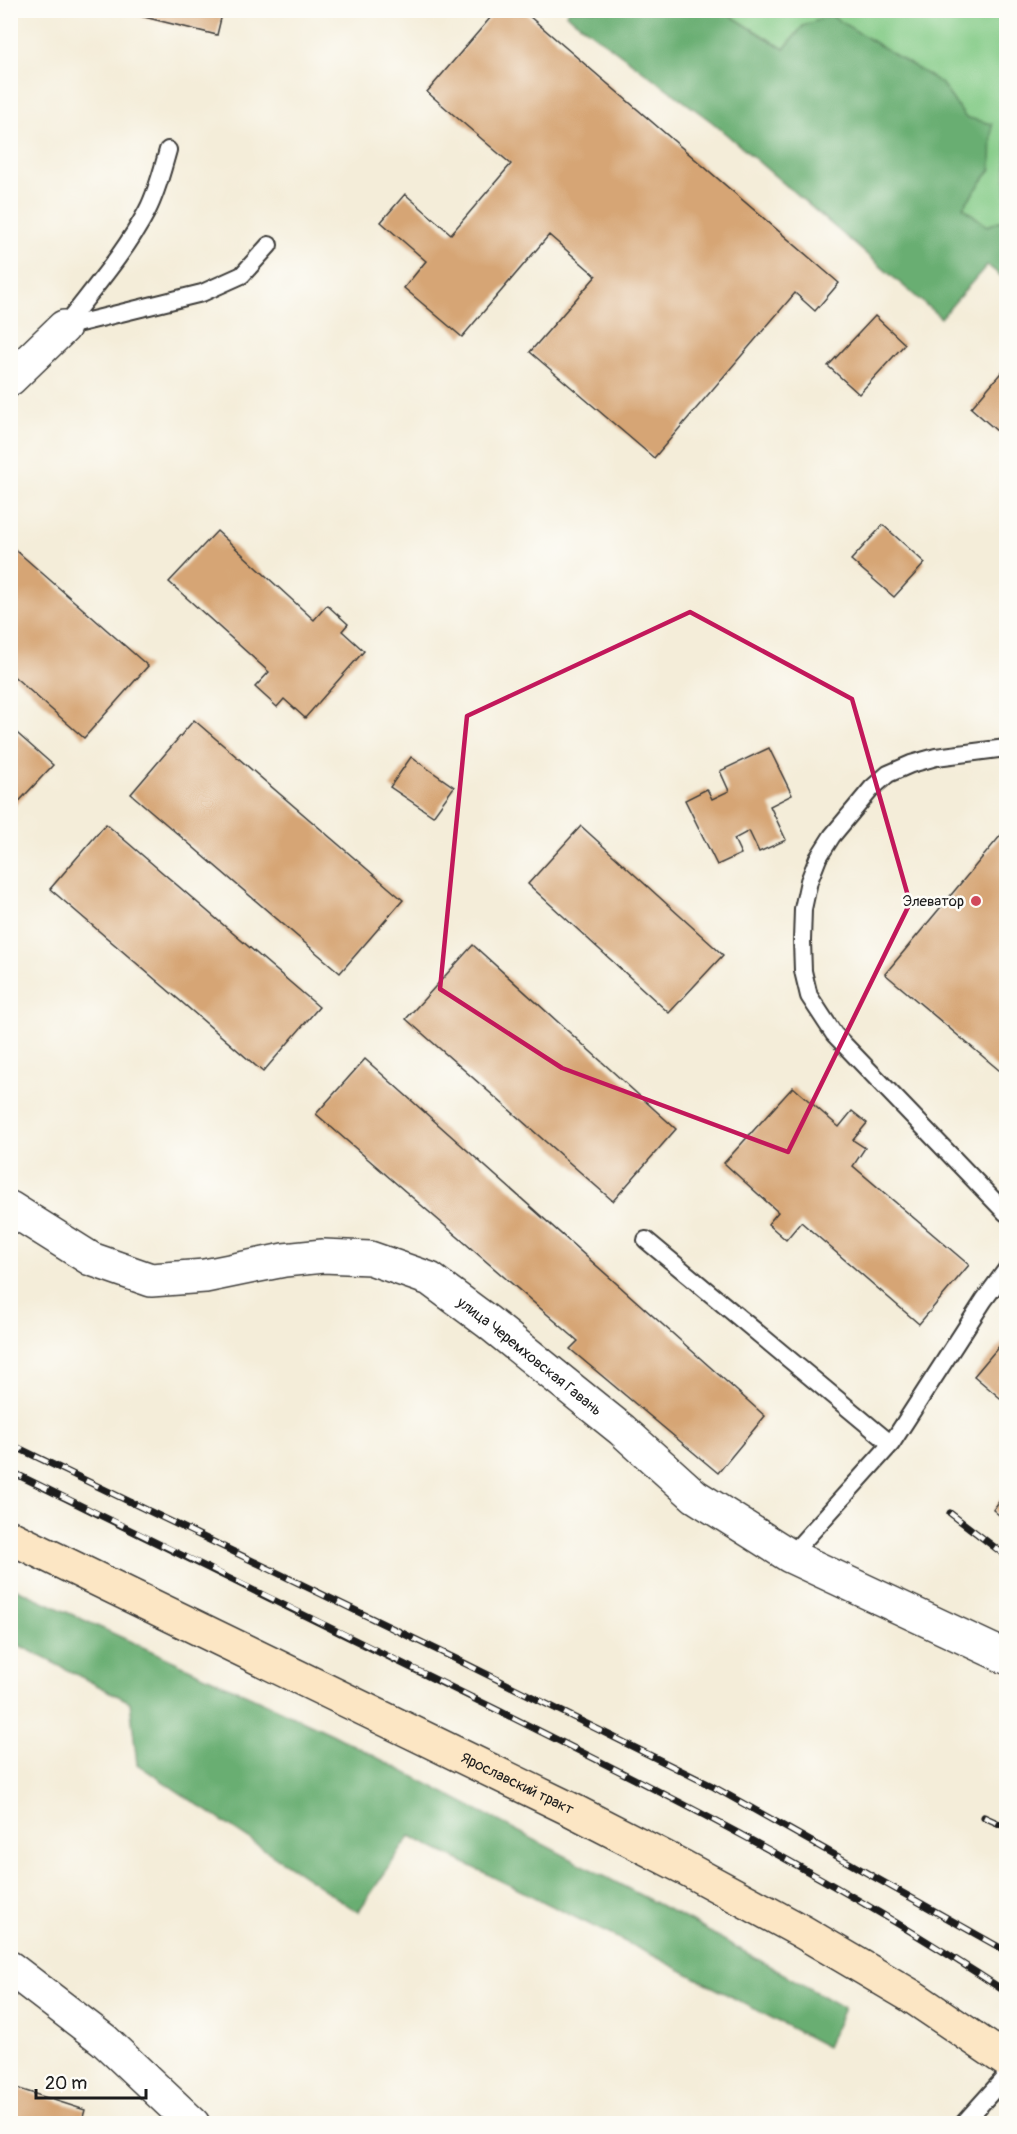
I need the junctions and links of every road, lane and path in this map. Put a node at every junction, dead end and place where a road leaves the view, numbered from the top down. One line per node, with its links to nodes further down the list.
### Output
1 (168, 150): 3 (lane)
2 (269, 245): 3 (lane)
3 (63, 327): 4 (street)
4 (10, 379)
5 (1006, 748): 7 (lane)
6 (10, 1208): 12 (street, улица Черемховская Гавань)
7 (1006, 1213)
8 (646, 1239): 10 (lane)
9 (1006, 1270): 10 (lane)
10 (891, 1444): 12 (lane)
11 (10, 1537): 15 (street, Ярославский тракт)
12 (790, 1556): 13 (street, улица Черемховская Гавань)
13 (1006, 1657)
14 (10, 1968): 17 (street)
15 (1006, 2060)
16 (1006, 2076): 18 (lane)
17 (193, 2124)
18 (963, 2124)

